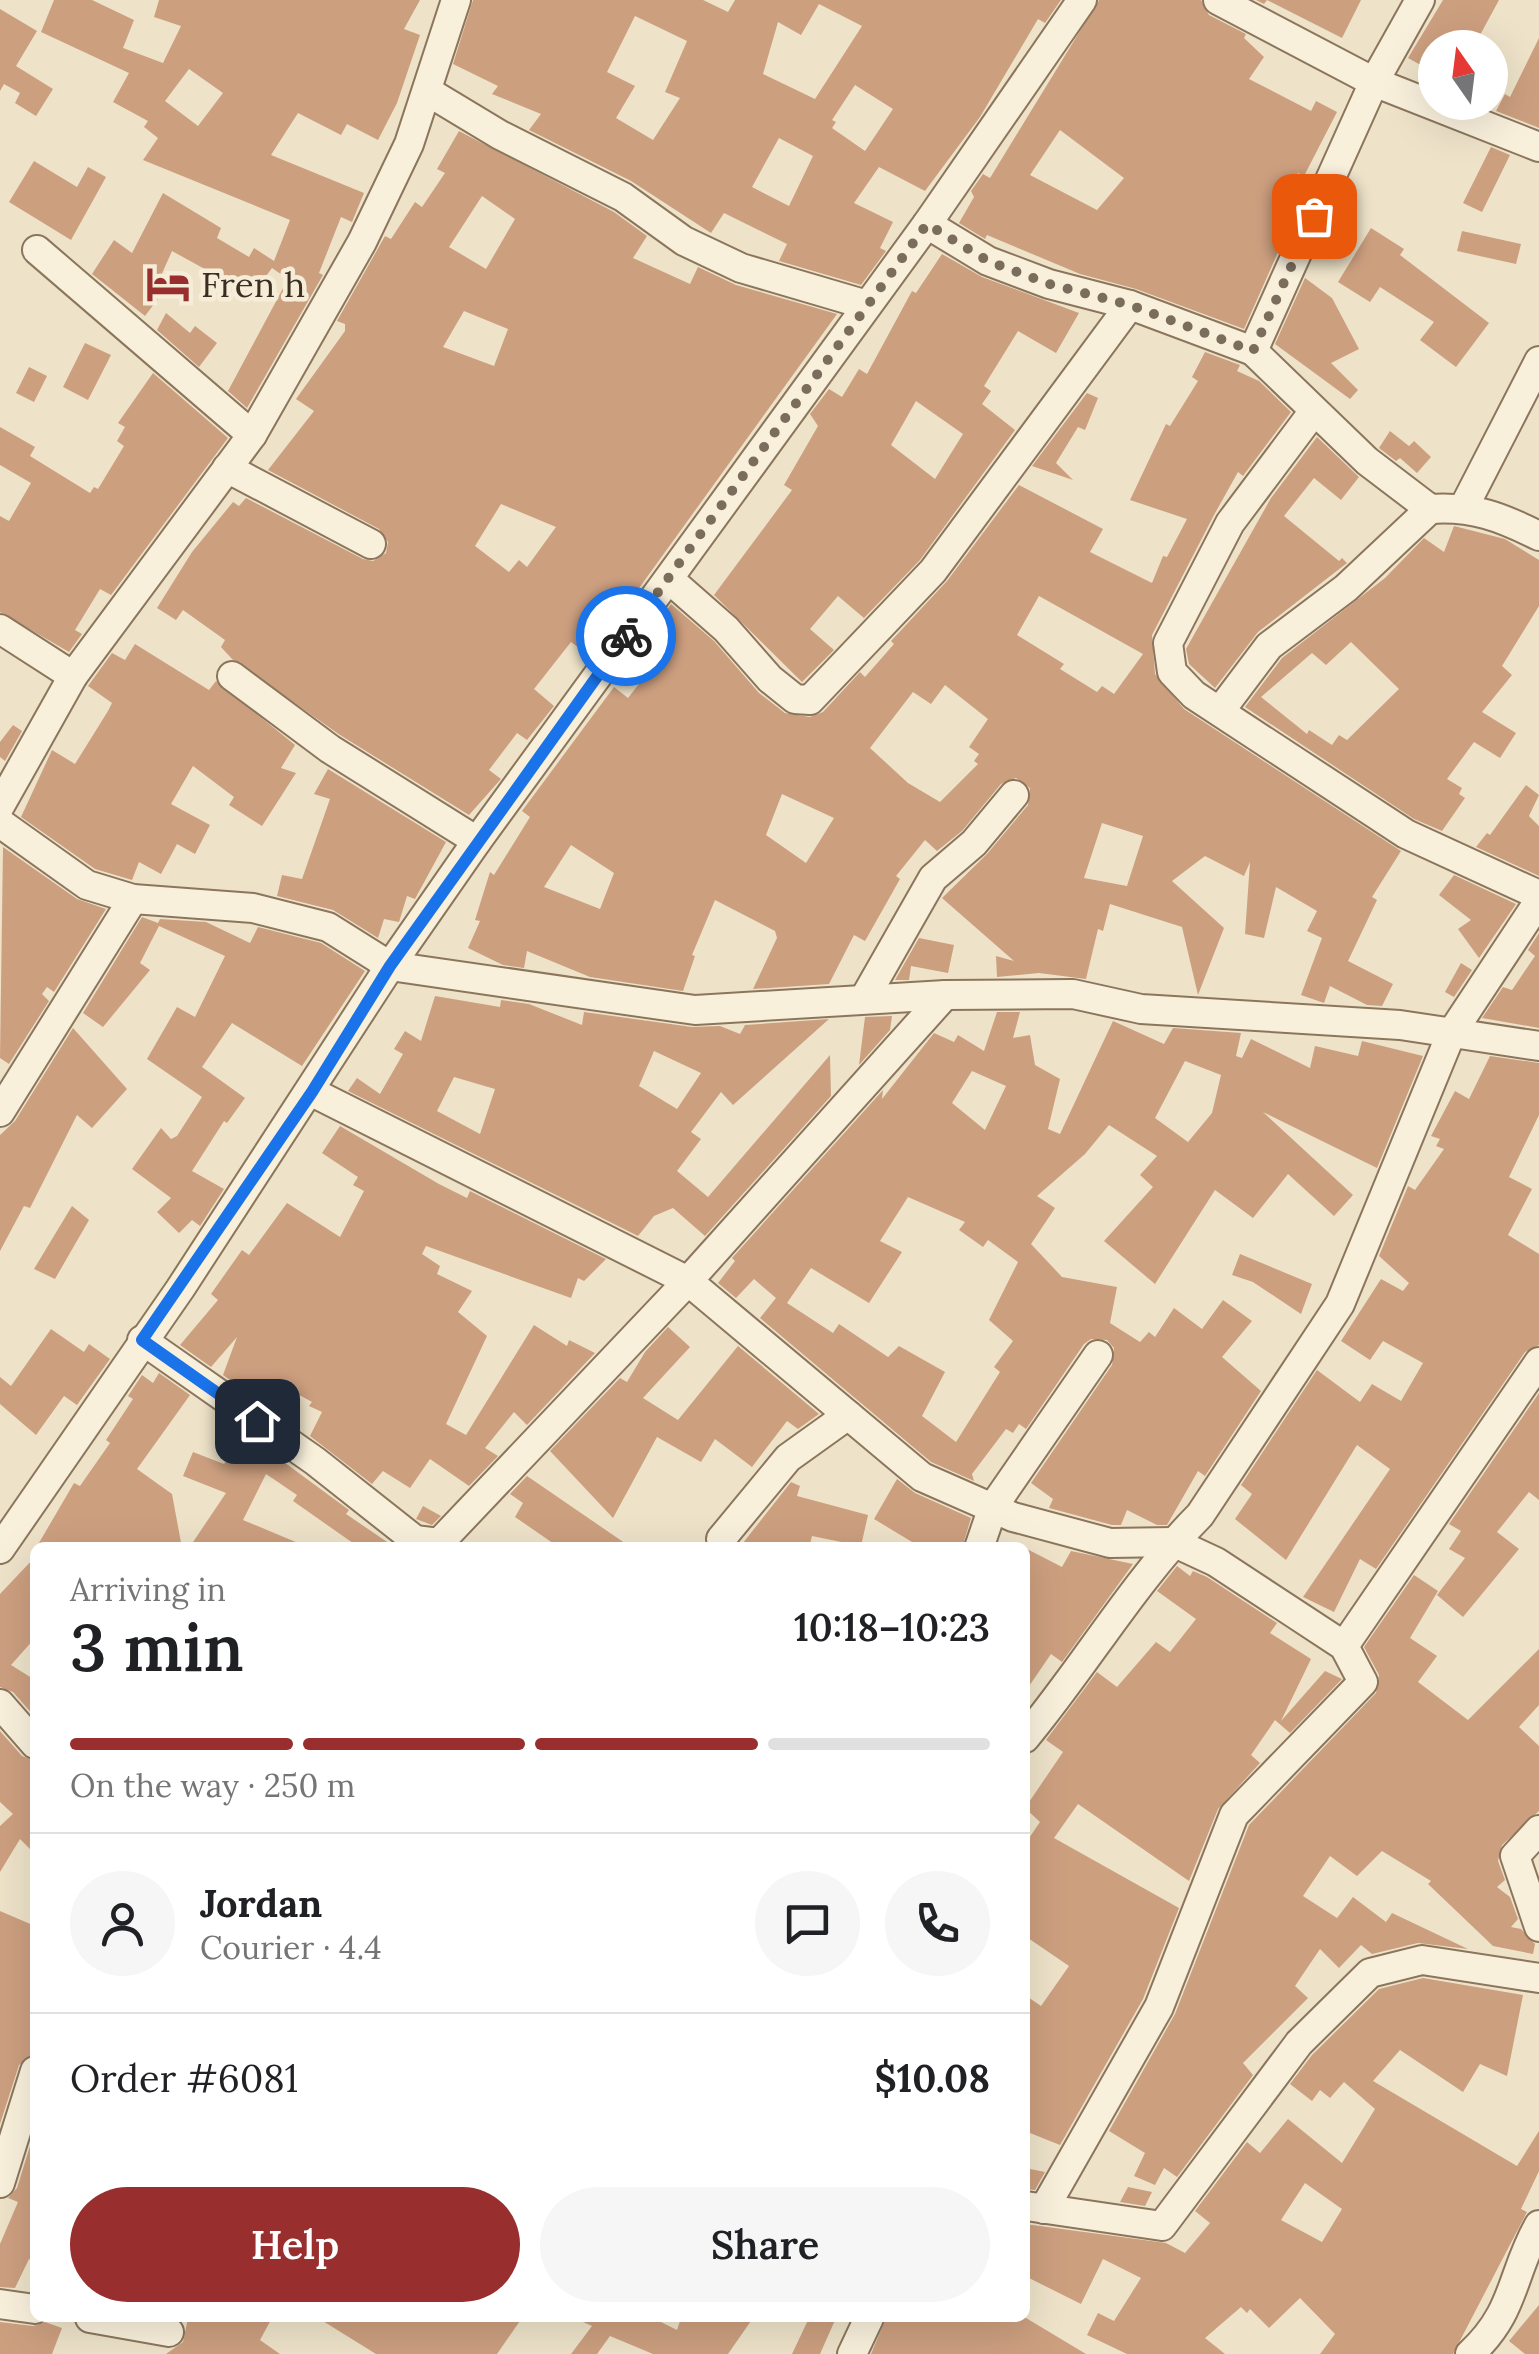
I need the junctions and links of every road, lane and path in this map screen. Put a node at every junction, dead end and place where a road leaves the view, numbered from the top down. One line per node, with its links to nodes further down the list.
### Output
1 (456, 0): 6 (street)
2 (1082, 0): 8 (street)
3 (1218, 0): 5 (street)
4 (1420, 0): 5 (street)
5 (1374, 82): 7 (street); 12 (street)
6 (427, 91): 10 (street); 15 (street)
7 (1539, 147)
8 (927, 224): 10 (street); 11 (street)
9 (37, 250): 15 (street)
10 (867, 304): 21 (street)
11 (1130, 305): 12 (street); 21 (street)
12 (1253, 351): 14 (street)
13 (1539, 361): 17 (street)
14 (1314, 411): 18 (street); 25 (street)
15 (252, 435): 16 (street)
16 (227, 468): 20 (street); 23 (street)
17 (1464, 507): 18 (street); 19 (street)
18 (1430, 509): 25 (street)
19 (1539, 536)
20 (371, 544)
21 (669, 579): 29 (street)
22 (0, 629): 23 (street)
23 (73, 676): 27 (street)
24 (232, 676): 29 (street)
25 (1220, 711): 30 (street)
26 (1014, 794): 34 (street)
27 (0, 806)
28 (0, 823): 31 (street)
29 (477, 841): 32 (street)
30 (1539, 898): 35 (street)
31 (133, 899): 32 (street); 38 (street)
32 (390, 966): 34 (street); 37 (street)
33 (946, 995): 34 (street); 35 (street); 39 (street)
34 (864, 999)
35 (1450, 1034): 36 (street); 49 (street)
36 (1539, 1046)
37 (312, 1092): 39 (street); 40 (street)
38 (0, 1112)
39 (688, 1281): 43 (street); 47 (street)
40 (142, 1340): 46 (street); 50 (street)
41 (1098, 1355): 44 (street)
42 (1539, 1362): 51 (street)
43 (848, 1415): 44 (street); 45 (street)
44 (993, 1506): 48 (street); 49 (street)
45 (721, 1539)
46 (431, 1542)
47 (440, 1542)
48 (981, 1542)
49 (1174, 1542): 51 (street); 53 (street)
50 (0, 1549)
51 (1344, 1646): 61 (street)
52 (0, 1704): 54 (street)
53 (1030, 1732)
54 (30, 1738)
55 (1539, 1830): 56 (street)
56 (1539, 1927)
57 (1539, 1936): 58 (street)
58 (1538, 1978): 61 (street)
59 (30, 2087): 60 (street)
60 (0, 2182)
61 (1034, 2208)
62 (1539, 2226): 64 (street)
63 (0, 2304): 65 (street)
64 (1525, 2305): 70 (street)
65 (30, 2308)
66 (110, 2322): 68 (street)
67 (867, 2322): 69 (street)
68 (168, 2334)
69 (852, 2354)
70 (1470, 2354)

